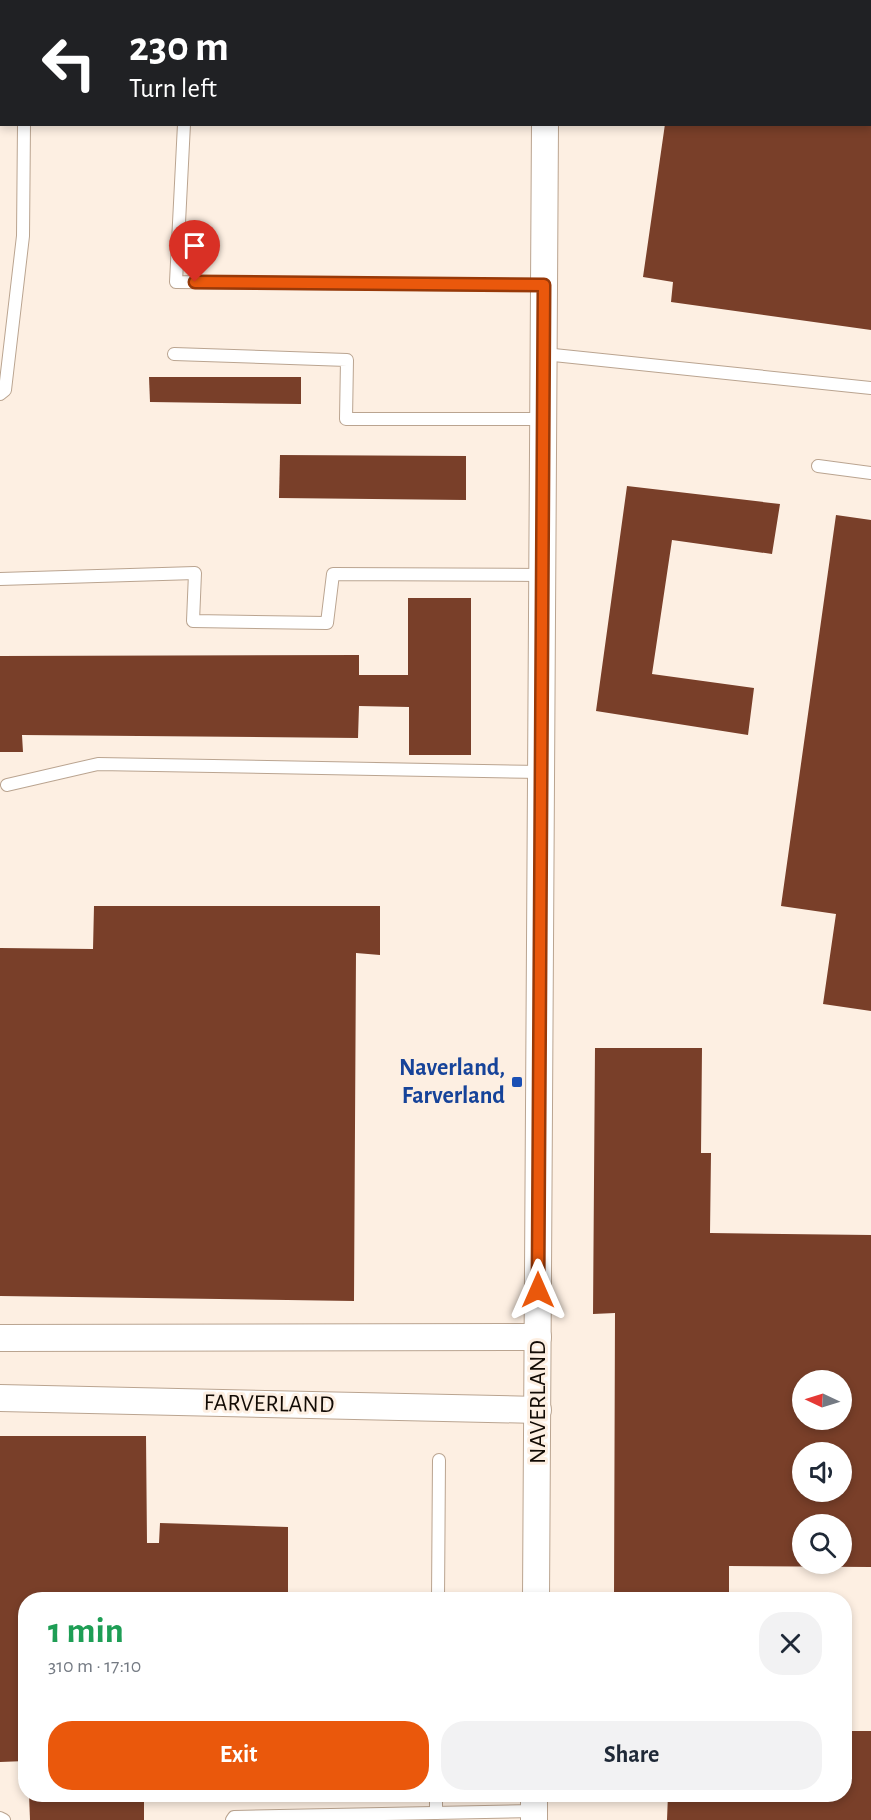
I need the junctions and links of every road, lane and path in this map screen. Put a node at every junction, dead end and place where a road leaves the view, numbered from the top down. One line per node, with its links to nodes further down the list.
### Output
1 (24, 126): 8 (lane)
2 (184, 126): 4 (lane)
3 (545, 126): 4 (street, NAVERLAND)
4 (544, 285): 6 (street, NAVERLAND)
5 (174, 354): 9 (lane)
6 (544, 354): 7 (lane); 9 (street, NAVERLAND)
7 (871, 388)
8 (0, 394)
9 (543, 419): 12 (street, NAVERLAND)
10 (818, 466): 11 (lane)
11 (871, 473)
12 (543, 575): 13 (lane); 14 (street, NAVERLAND)
13 (0, 579)
14 (541, 772): 15 (lane); 16 (street, NAVERLAND)
15 (7, 785)
16 (538, 1337): 17 (street); 19 (street, NAVERLAND)
17 (0, 1338)
18 (0, 1398): 19 (street, FARVERLAND)
19 (538, 1410): 22 (street, NAVERLAND)
20 (439, 1460): 21 (lane)
21 (438, 1592)
22 (536, 1592)
23 (436, 1802): 25 (lane)
24 (534, 1808): 25 (lane)
25 (436, 1813): 26 (lane)
26 (232, 1820)

